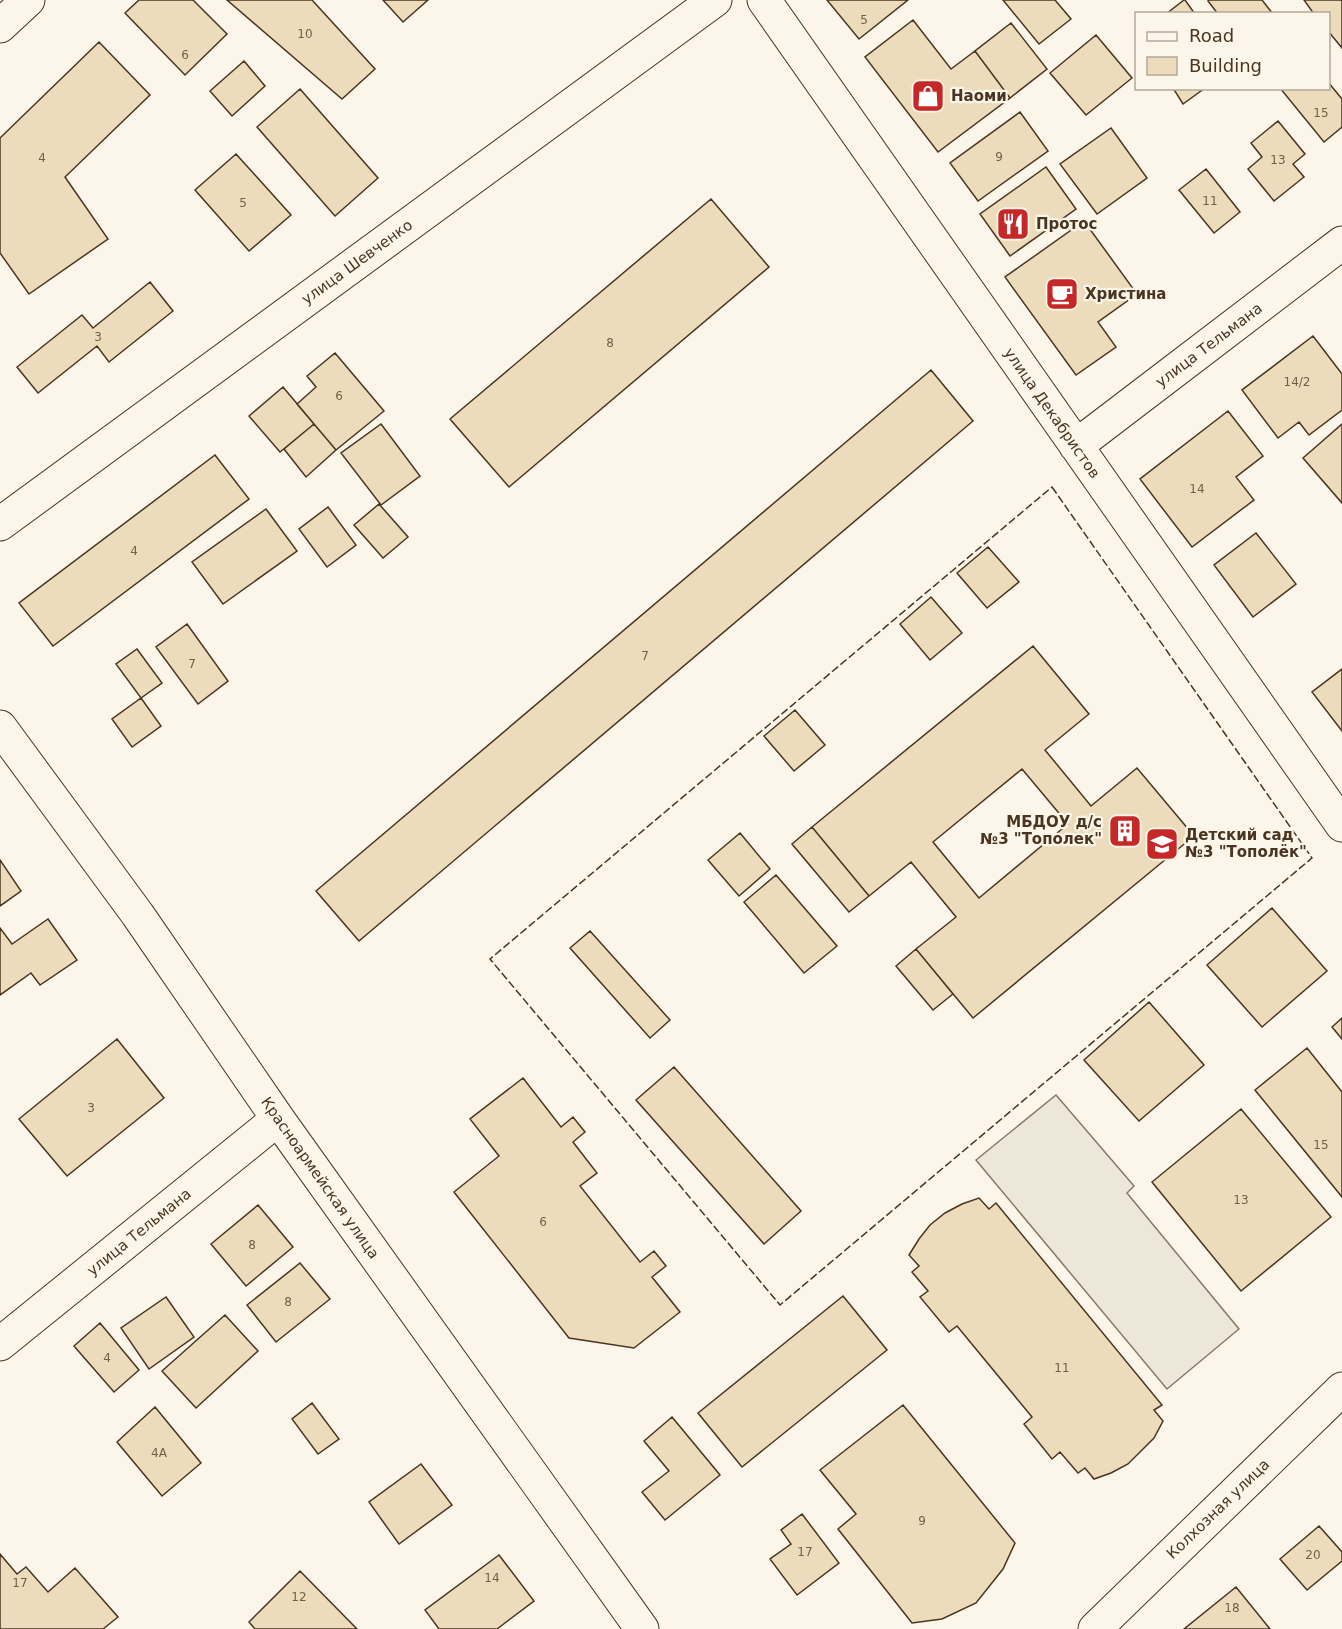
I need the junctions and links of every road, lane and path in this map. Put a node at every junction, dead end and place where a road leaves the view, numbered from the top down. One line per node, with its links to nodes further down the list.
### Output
1 (28, 0): 4 (street)
2 (715, 0): 7 (street, улица Шевченко)
3 (764, 0): 6 (street, улица Декабристов)
4 (0, 26)
5 (1342, 243): 6 (street, улица Тельмана)
6 (1076, 446): 9 (street, улица Декабристов)
7 (0, 524)
8 (0, 728): 10 (street, Красноармейская улица)
9 (1342, 825)
10 (278, 1119): 11 (street, улица Тельмана); 13 (street, Красноармейская улица)
11 (0, 1344)
12 (1342, 1389): 14 (street, Колхозная улица)
13 (642, 1629)
14 (1095, 1629)

